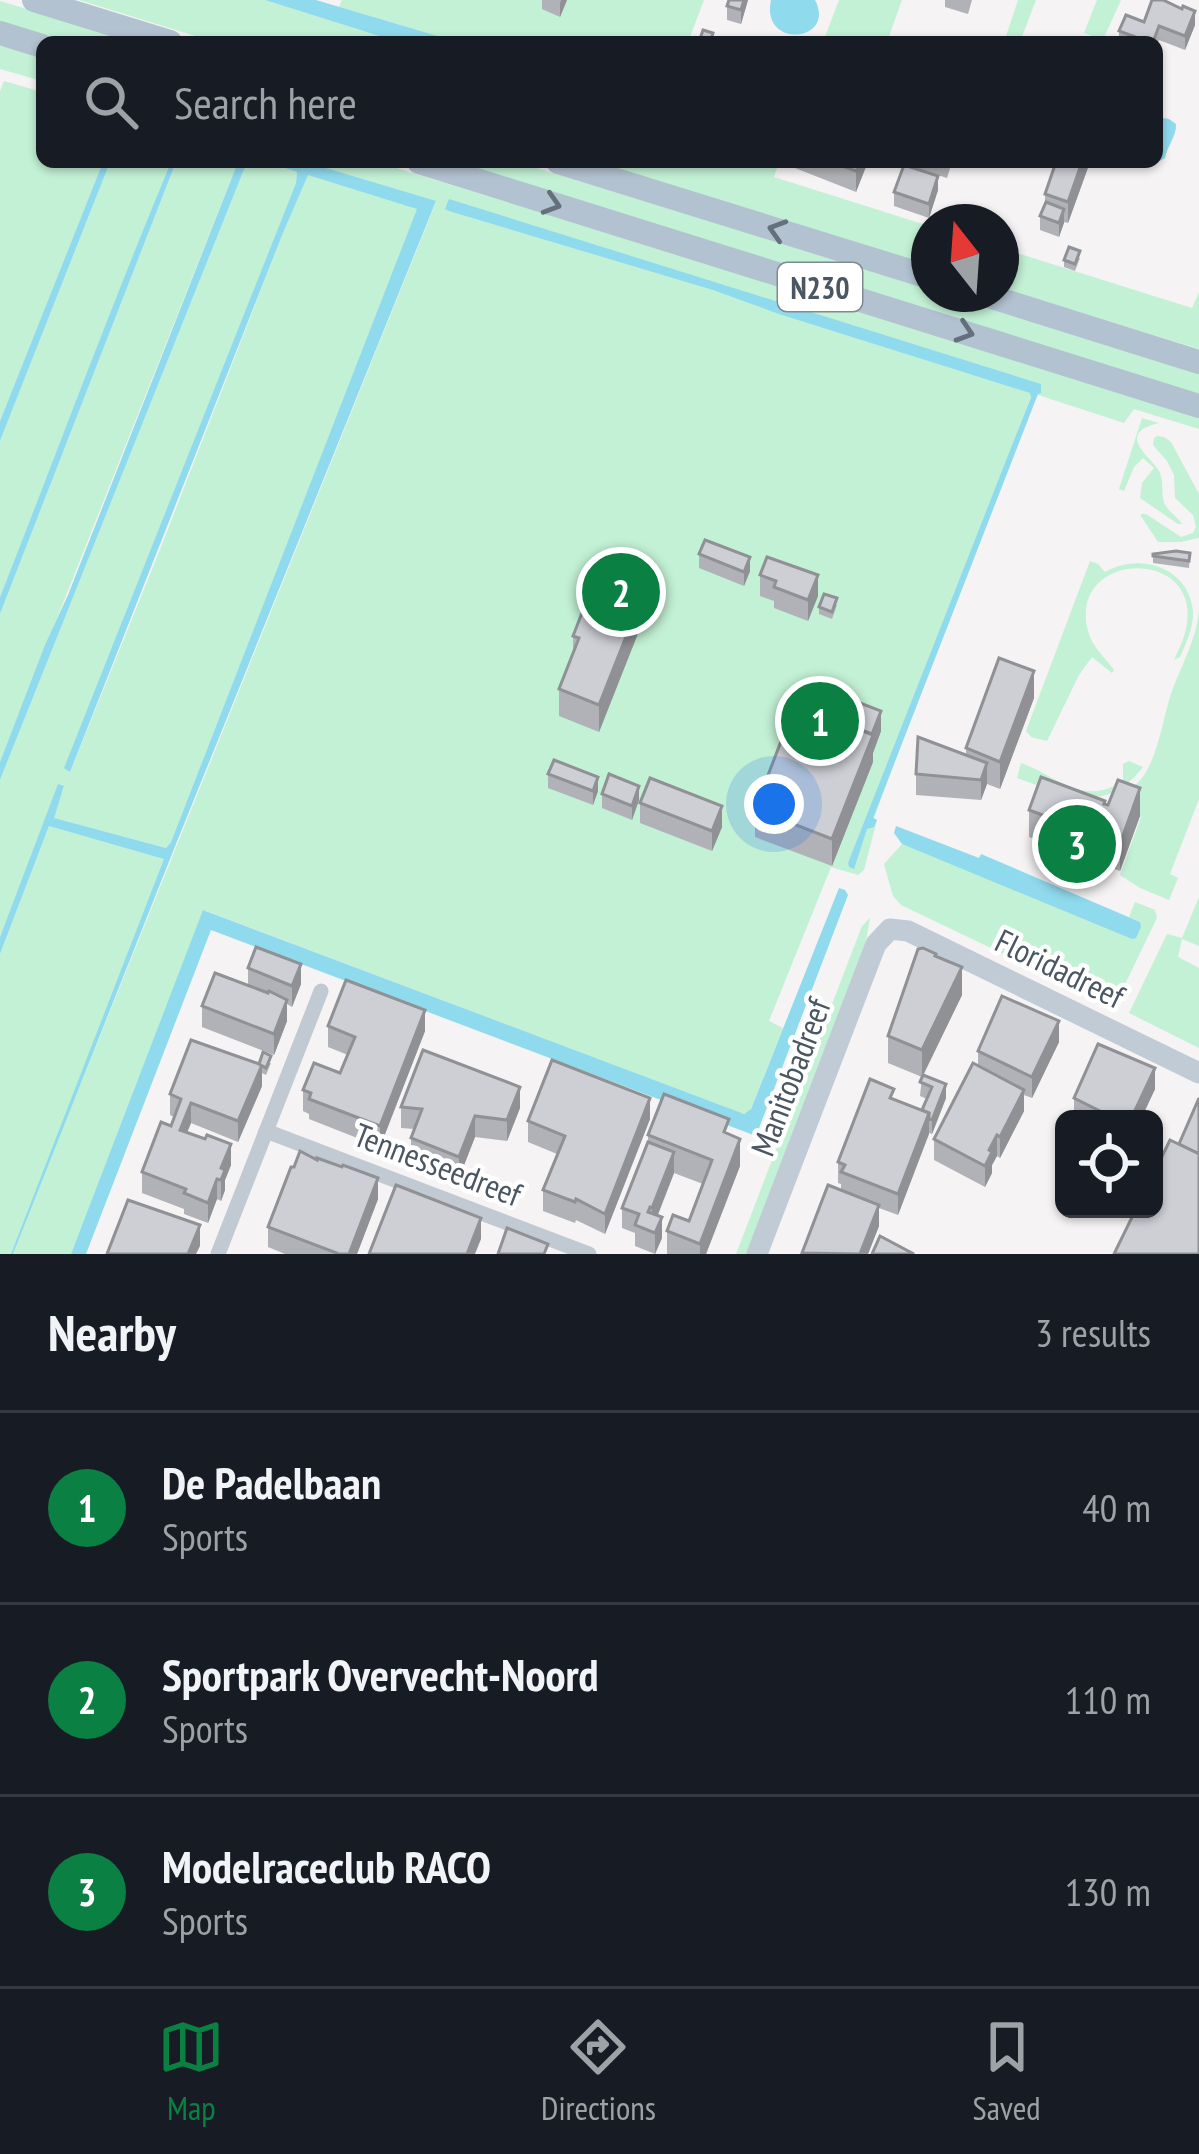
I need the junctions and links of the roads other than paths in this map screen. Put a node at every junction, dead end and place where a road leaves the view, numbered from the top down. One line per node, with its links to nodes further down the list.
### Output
1 (34, 0): 3 (main road)
2 (0, 33): 4 (main road)
3 (151, 36)
4 (36, 44)
5 (438, 168): 10 (main road, N230, one-way to 10)
6 (577, 168): 7 (main road, N230, one-way to 6)
7 (911, 272)
8 (1019, 306): 9 (main road)
9 (1199, 362)
10 (1199, 406)
11 (890, 929): 13 (street, Floridadreef); 17 (street, Manitobadreef)
12 (321, 992): 14 (street)
13 (1199, 1073)
14 (266, 1131): 15 (street); 16 (street, Tennesseedreef)
15 (218, 1254)
16 (589, 1254)
17 (757, 1254)

